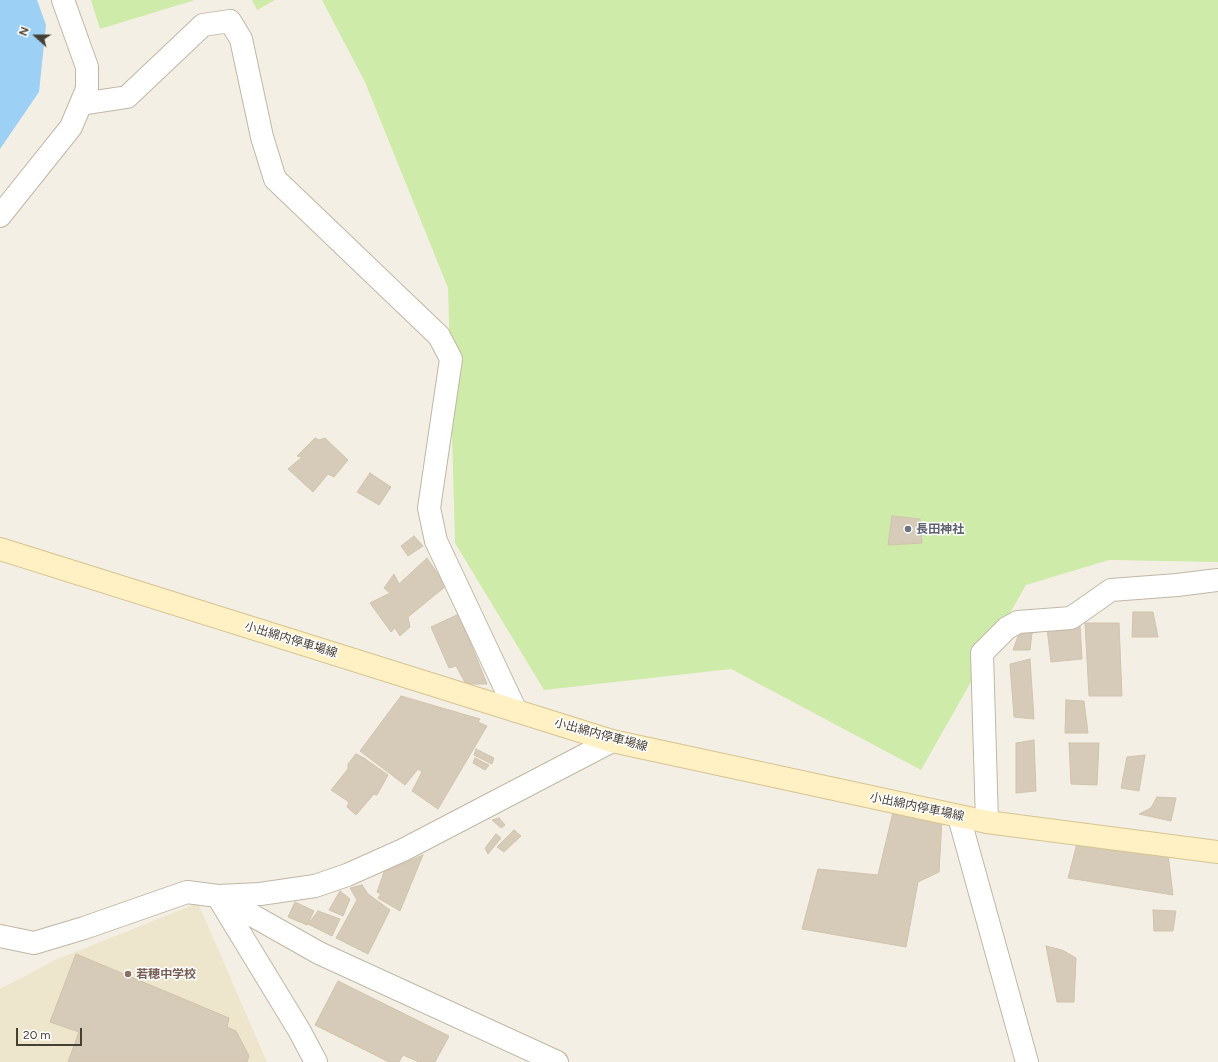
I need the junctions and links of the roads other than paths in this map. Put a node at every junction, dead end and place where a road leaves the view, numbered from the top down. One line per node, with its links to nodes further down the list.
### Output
1 (63, 0): 2 (street)
2 (81, 104): 3 (street); 6 (street)
3 (0, 216)
4 (0, 549): 6 (main road, 小出綿内停車場線)
5 (1218, 580): 9 (street)
6 (516, 711): 7 (main road, 小出綿内停車場線)
7 (612, 740): 8 (main road, 小出綿内停車場線); 11 (street)
8 (959, 817): 9 (main road, 小出綿内停車場線); 15 (street)
9 (987, 822): 10 (main road, 小出綿内停車場線)
10 (1218, 852)
11 (218, 896): 12 (street); 13 (street); 14 (street)
12 (0, 936)
13 (316, 1062)
14 (557, 1062)
15 (1027, 1062)

